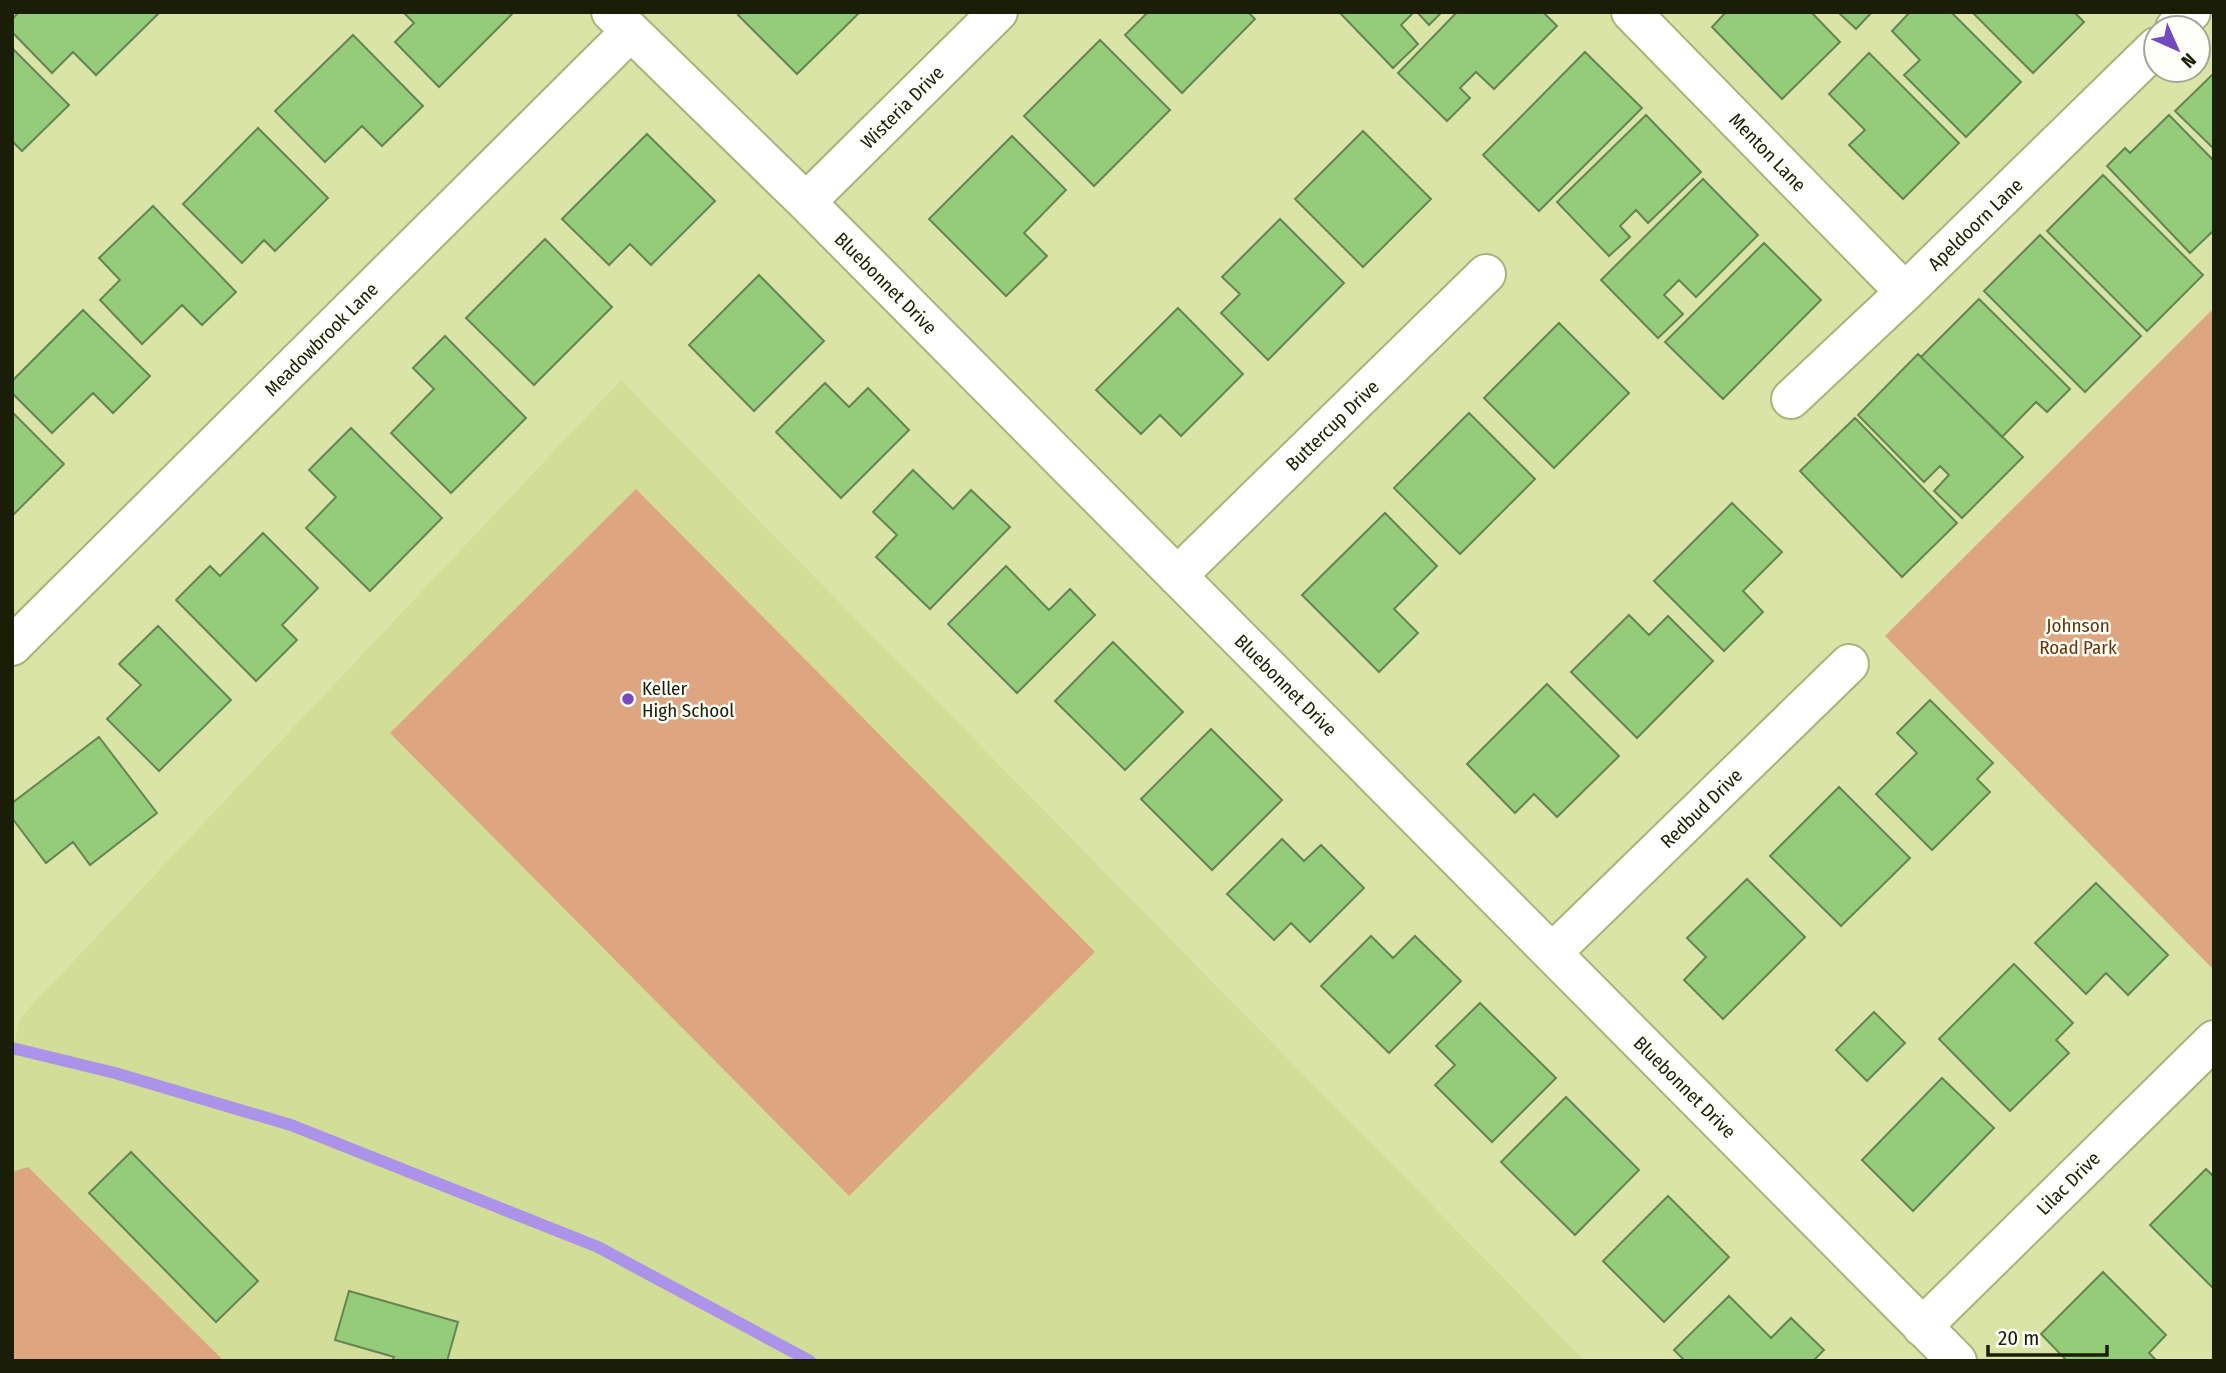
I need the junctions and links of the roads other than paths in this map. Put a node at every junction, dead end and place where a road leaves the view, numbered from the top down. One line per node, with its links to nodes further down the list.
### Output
1 (998, 12): 5 (street, Wisteria Drive)
2 (1631, 12): 7 (street, Menton Lane)
3 (621, 22): 5 (street, Bluebonnet Drive); 10 (street, Meadowbrook Lane)
4 (2142, 61): 7 (street, Apeldoorn Lane)
5 (806, 202): 9 (street, Bluebonnet Drive)
6 (1486, 274): 9 (street, Buttercup Drive)
7 (1905, 292): 8 (street, Apeldoorn Lane)
8 (1791, 399)
9 (1177, 576): 12 (street, Bluebonnet Drive)
10 (12, 646)
11 (1849, 664): 12 (street, Redbud Drive)
12 (1552, 953): 14 (street, Bluebonnet Drive)
13 (2214, 1040): 14 (street, Lilac Drive)
14 (1922, 1327): 15 (street, Bluebonnet Drive)
15 (1957, 1361)

